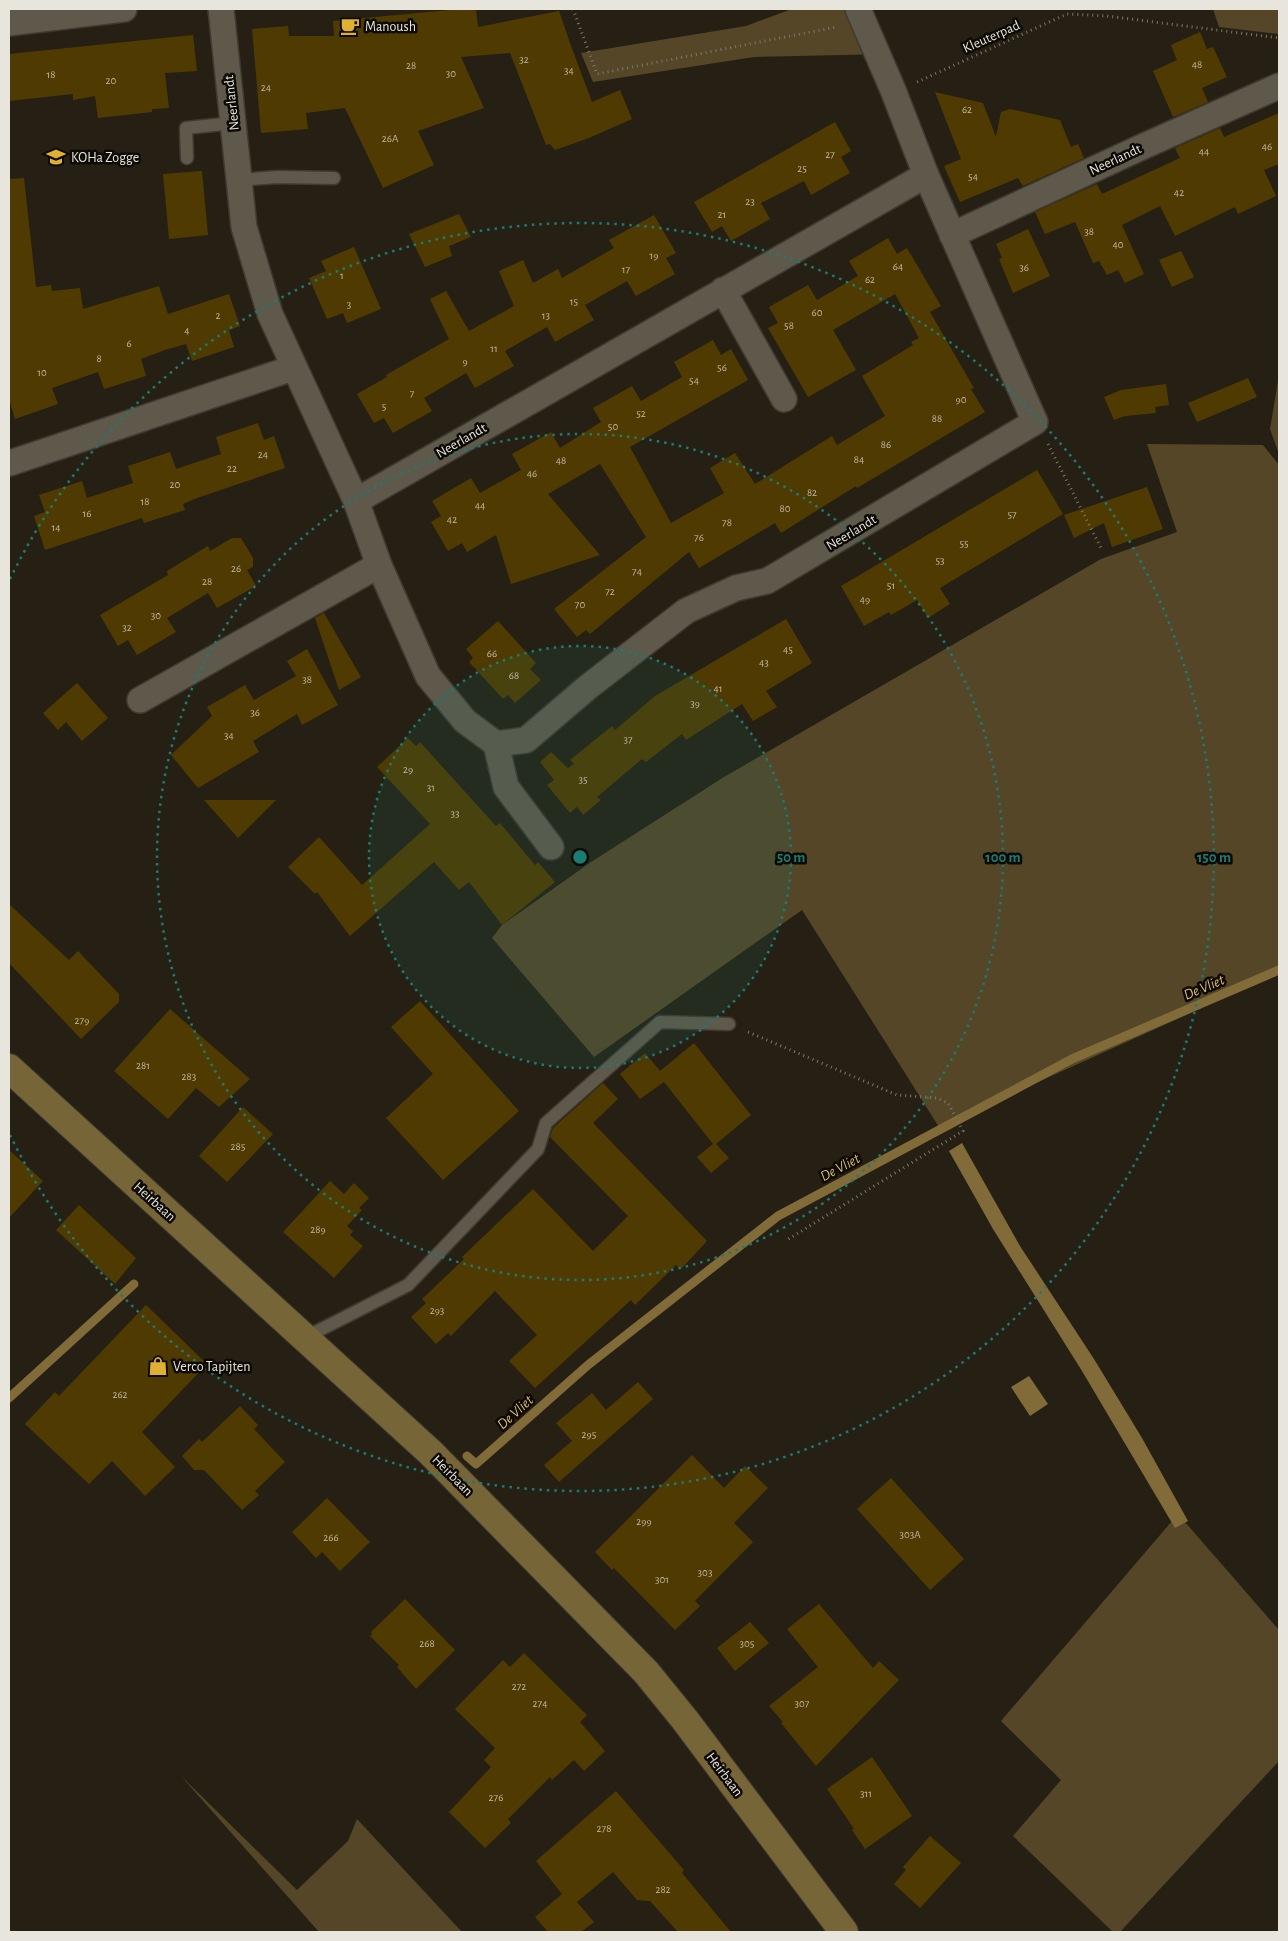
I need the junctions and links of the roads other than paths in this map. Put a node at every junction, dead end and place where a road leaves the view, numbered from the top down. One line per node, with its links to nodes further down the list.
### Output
1 (124, 9): 4 (street)
2 (221, 9): 6 (street, Neerlandt)
3 (861, 15): 8 (street)
4 (9, 23)
5 (1279, 86): 11 (street, Neerlandt)
6 (233, 123): 7 (lane); 10 (street, Neerlandt)
7 (187, 158)
8 (926, 174): 11 (street); 12 (street, Neerlandt)
9 (334, 178): 10 (lane)
10 (239, 180): 13 (street, Neerlandt)
11 (952, 235): 19 (street, Neerlandt)
12 (723, 290): 14 (street); 16 (street, Neerlandt)
13 (293, 368): 15 (street); 16 (street, Neerlandt)
14 (784, 399)
15 (10, 463)
16 (356, 501): 17 (street, Neerlandt)
17 (379, 565): 18 (street); 19 (street, Neerlandt)
18 (140, 700)
19 (496, 744): 20 (street)
20 (551, 847)
21 (728, 1024): 23 (lane)
22 (9, 1068): 23 (main road, Heirbaan)
23 (306, 1337): 24 (main road, Heirbaan)
24 (844, 1932)

